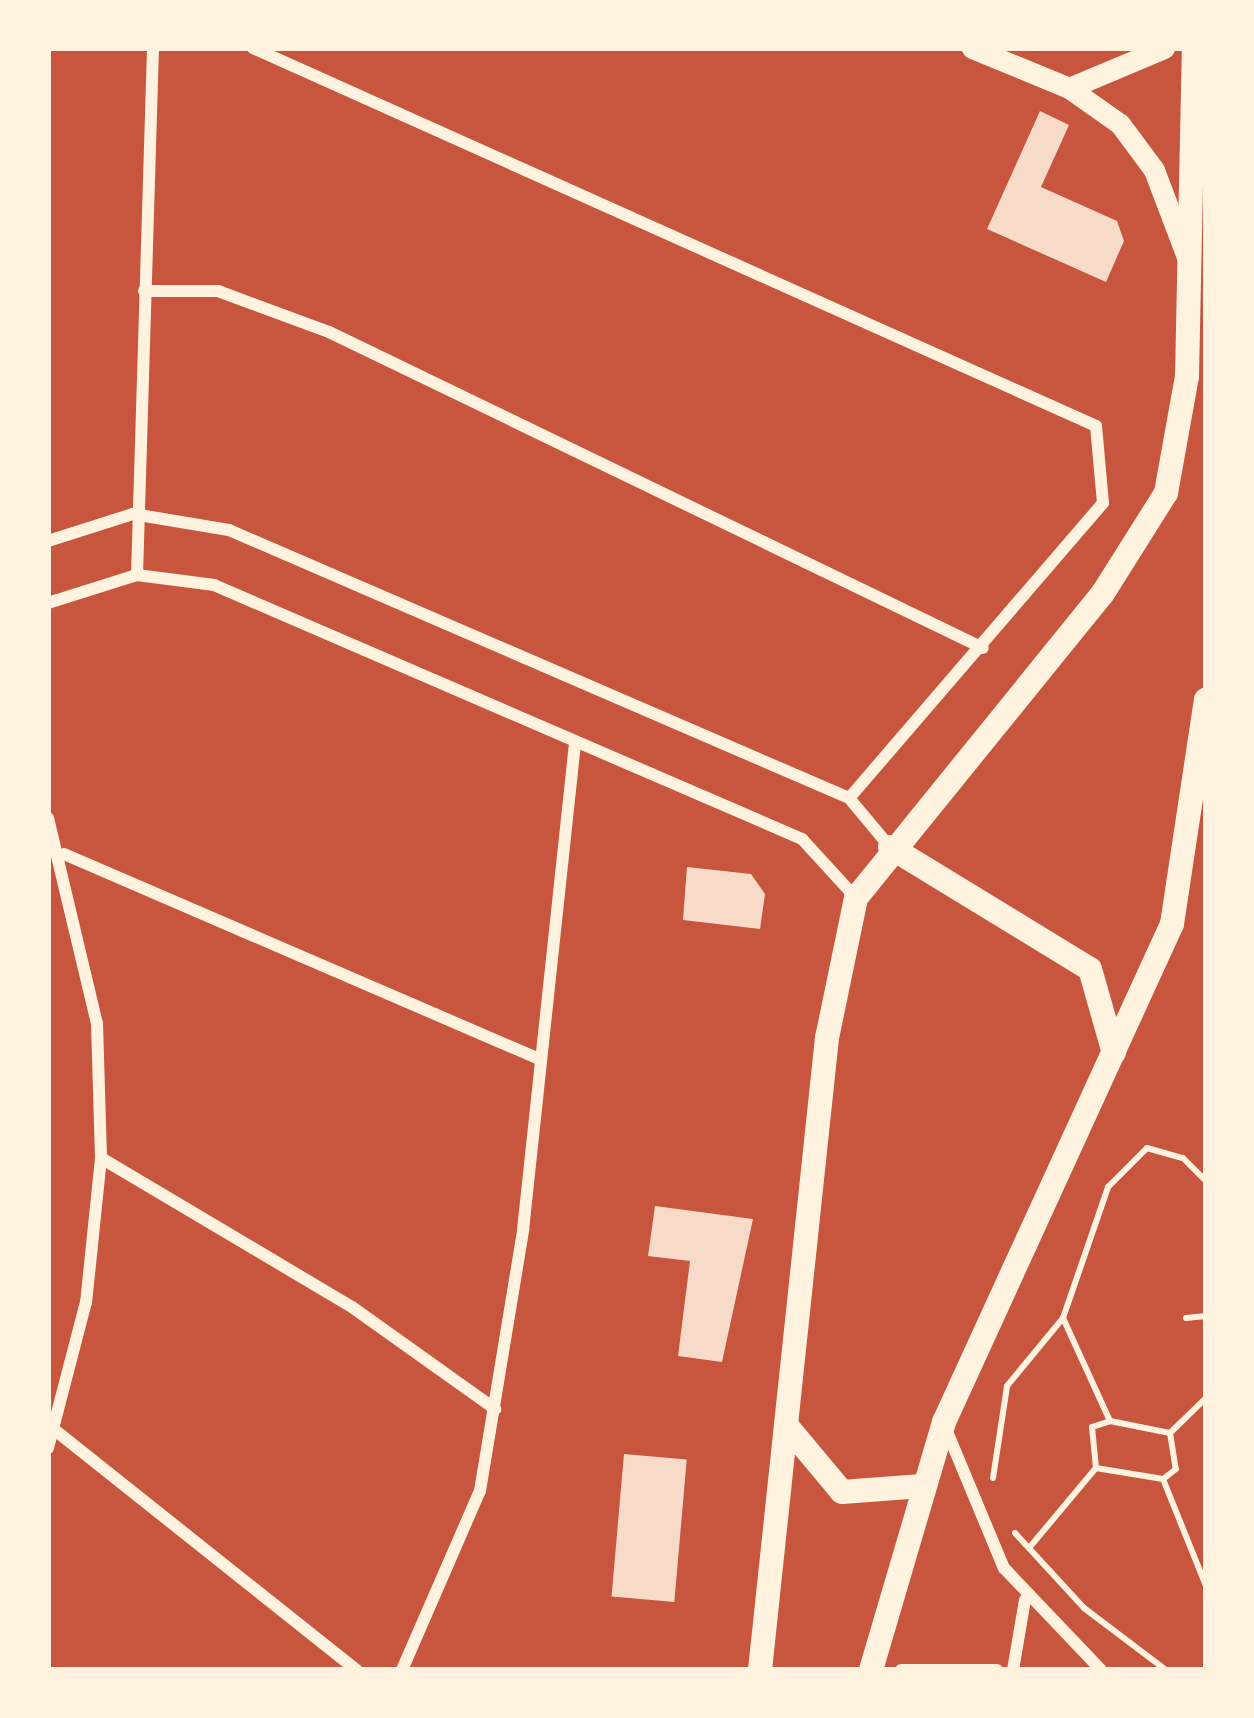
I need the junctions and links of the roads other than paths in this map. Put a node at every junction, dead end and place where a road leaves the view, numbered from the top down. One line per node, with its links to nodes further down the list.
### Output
1 (153, 48): 8 (street)
2 (253, 48): 13 (street)
3 (972, 48): 6 (street)
4 (1165, 48): 6 (street)
5 (1194, 48): 7 (main road)
6 (1069, 88): 7 (street)
7 (1188, 260): 18 (main road)
8 (144, 291): 9 (street); 13 (street)
9 (133, 514): 10 (street); 11 (street); 16 (street)
10 (48, 541)
11 (137, 575): 12 (street); 15 (street)
12 (48, 603)
13 (983, 648): 16 (street)
14 (1206, 700): 21 (main road)
15 (575, 747): 20 (street); 22 (street)
16 (849, 798): 18 (street)
17 (48, 818): 19 (street)
18 (890, 847): 20 (main road); 21 (main road)
19 (64, 854): 22 (street); 23 (street)
20 (856, 898): 26 (main road)
21 (1114, 1053): 25 (main road)
22 (539, 1059): 24 (street)
23 (101, 1158): 24 (street); 27 (street)
24 (495, 1408): 32 (street)
25 (944, 1422): 29 (main road); 30 (street)
26 (786, 1425): 29 (main road); 33 (main road)
27 (56, 1431): 28 (street); 31 (street)
28 (48, 1448)
29 (922, 1486): 34 (main road)
30 (1025, 1600): 37 (street); 38 (street)
31 (357, 1670)
32 (402, 1670)
33 (760, 1670)
34 (871, 1670)
35 (901, 1670): 36 (street)
36 (997, 1670)
37 (1013, 1670)
38 (1101, 1670)

